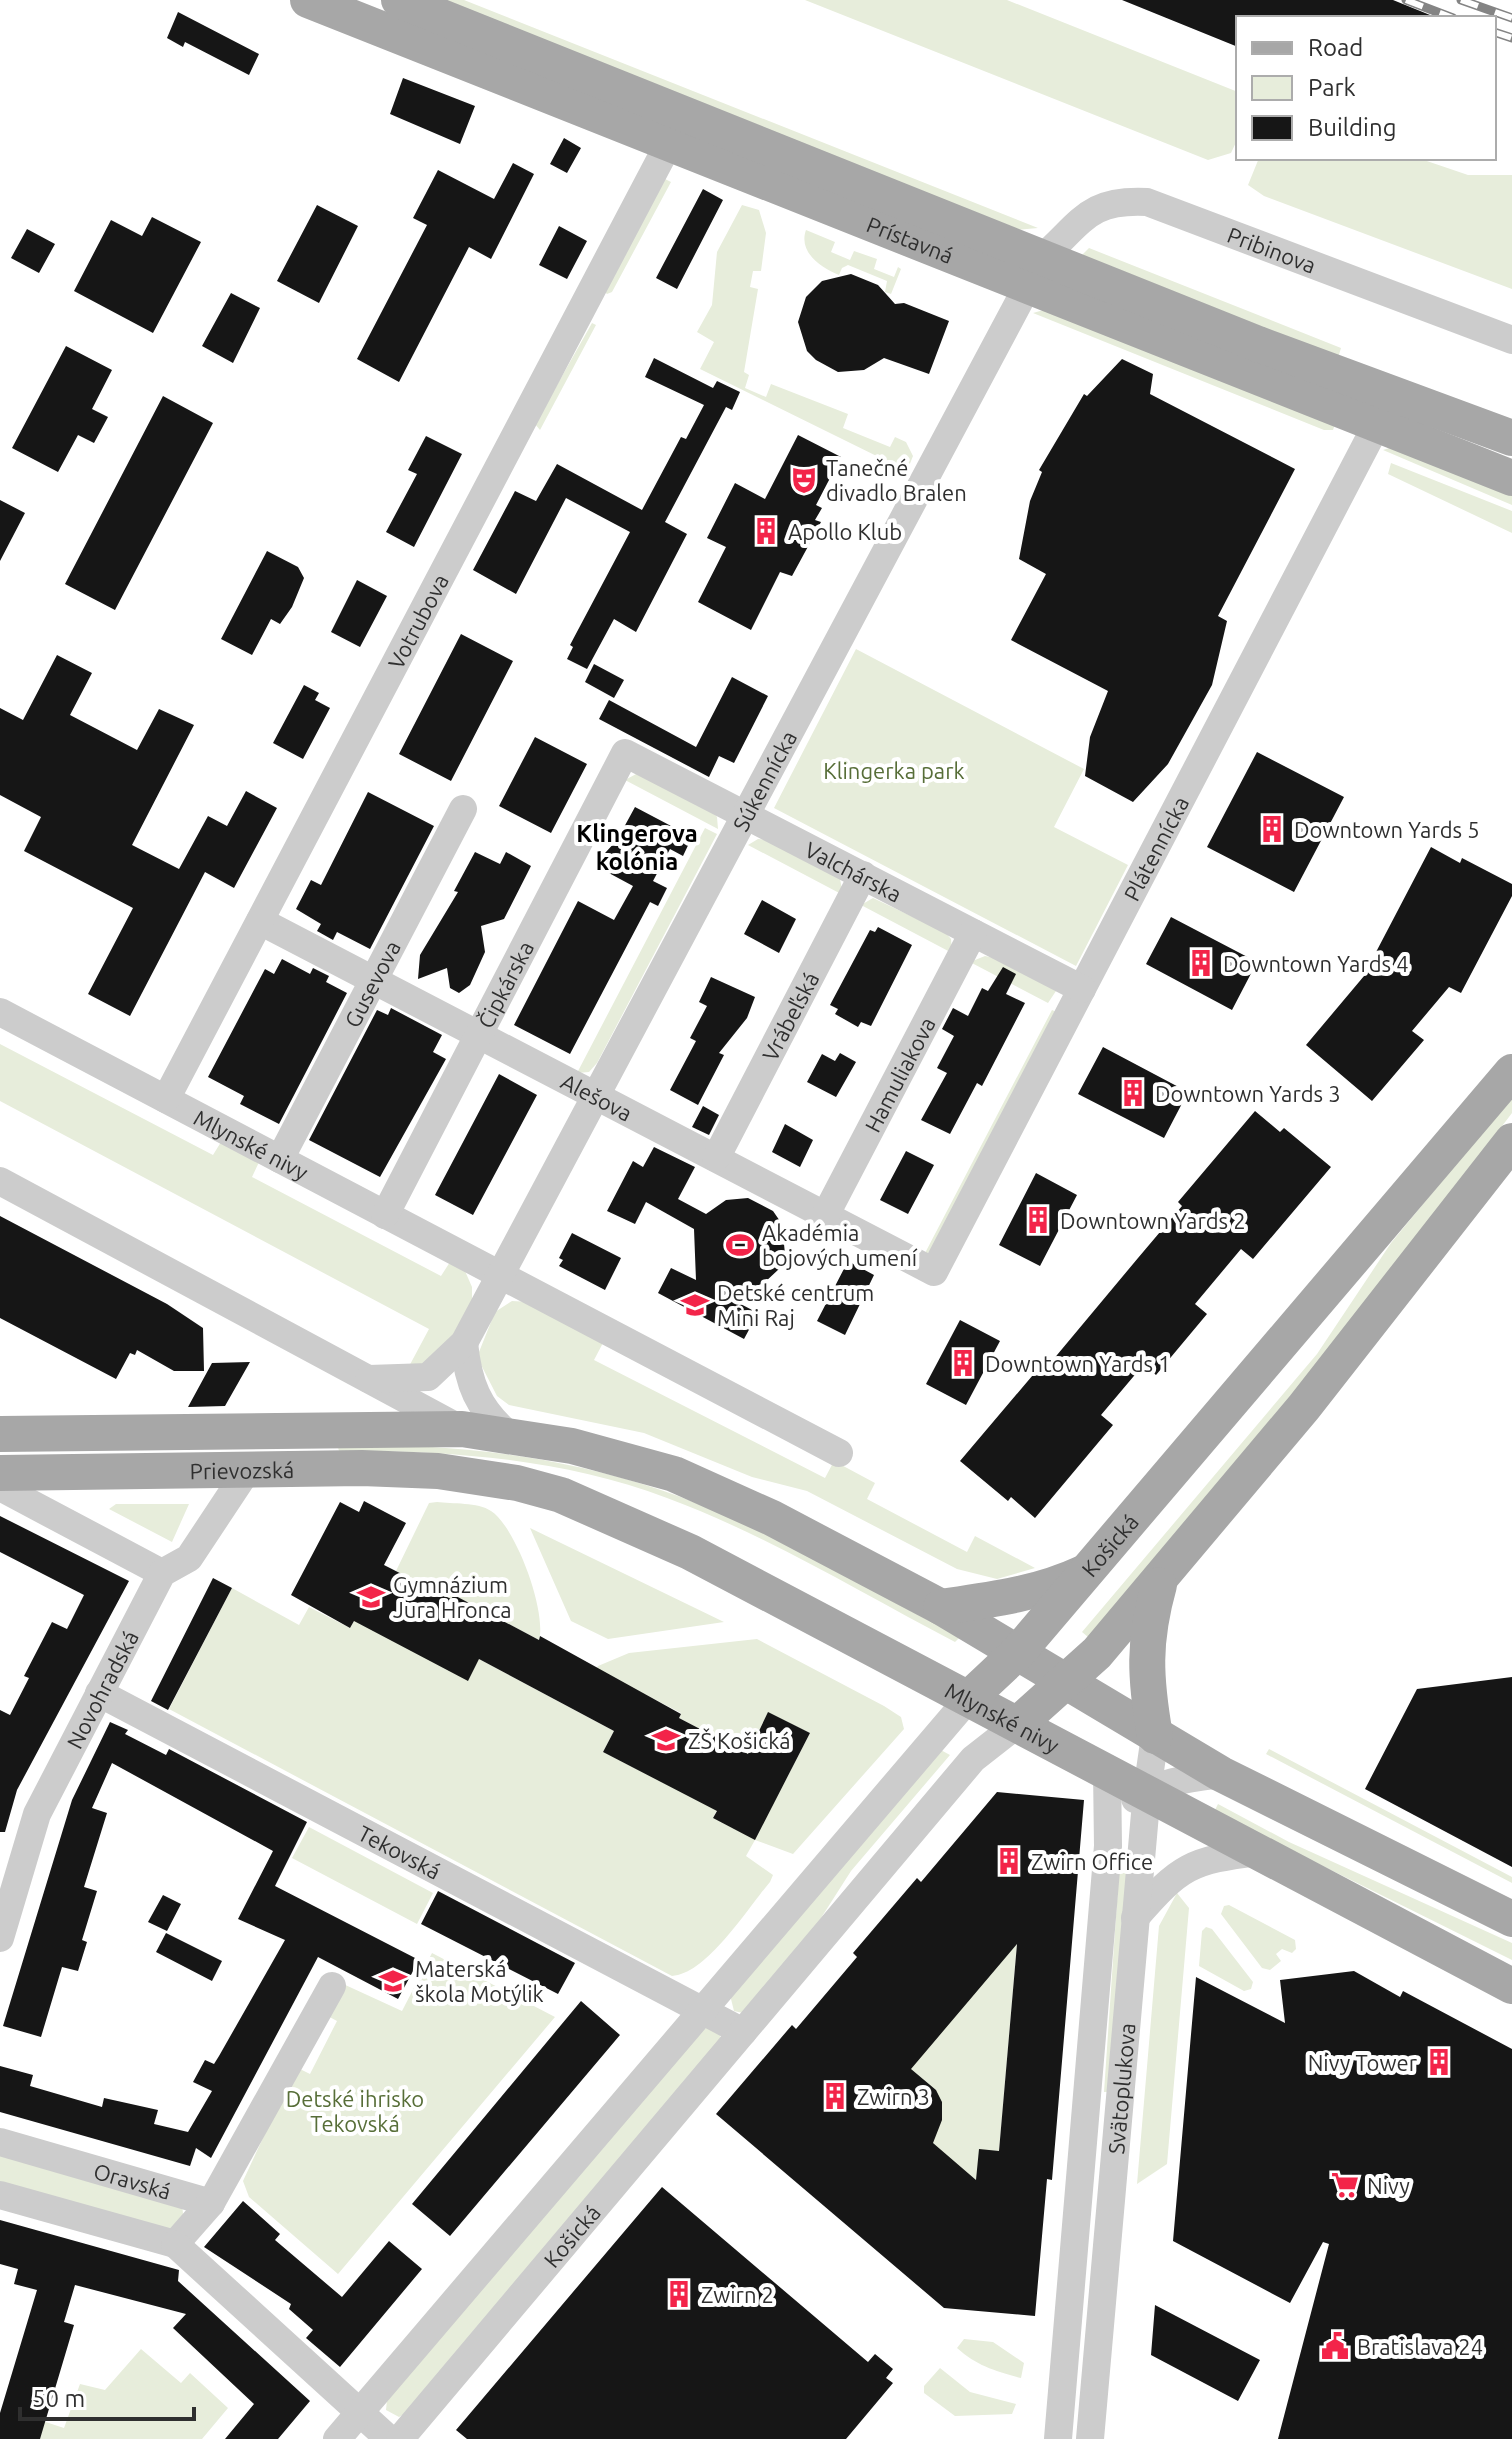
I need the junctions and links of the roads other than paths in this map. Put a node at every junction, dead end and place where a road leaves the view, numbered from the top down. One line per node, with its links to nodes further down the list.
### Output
1 (308, 0): 3 (main road, Prístavná)
2 (399, 0): 4 (main road, Prístavná)
3 (669, 143): 4 (main road, Prístavná); 13 (street, Votrubova)
4 (1035, 271): 5 (street, Pribinova); 6 (main road, Prístavná); 7 (main road, Prístavná); 11 (street, Súkennícka)
5 (1512, 340)
6 (1377, 424): 8 (main road, Prístavná); 16 (street, Plátennícka)
7 (1512, 438)
8 (1512, 478)
9 (625, 753): 11 (street, Valchárska); 18 (street, Čipkárska)
10 (463, 809): 15 (street, Gusevova)
11 (747, 816): 12 (street, Valchárska); 20 (street, Súkennícka)
12 (863, 875): 14 (street, Valchárska); 23 (street, Vrábeľská)
13 (260, 921): 15 (street, Alešova); 21 (street, Votrubova)
14 (973, 933): 16 (street, Valchárska); 27 (street, Hamuliakova)
15 (374, 979): 18 (street, Alešova); 24 (street, Gusevova)
16 (1082, 989): 28 (street, Plátennícka)
17 (0, 1012): 21 (street, Mlynské nivy)
18 (479, 1034): 20 (street, Alešova); 26 (street, Čipkárska)
19 (1512, 1072): 40 (main road, Košická)
20 (598, 1097): 23 (street, Alešova); 29 (street, Súkennícka)
21 (166, 1099): 24 (street, Mlynské nivy)
22 (1512, 1141): 42 (main road, Košická)
23 (716, 1158): 27 (street, Alešova)
24 (280, 1159): 26 (street, Mlynské nivy)
25 (0, 1181): 31 (street)
26 (385, 1215): 29 (street, Mlynské nivy)
27 (825, 1216): 28 (street, Alešova)
28 (934, 1272)
29 (503, 1276): 30 (street); 35 (street, Mlynské nivy)
30 (464, 1343): 31 (street); 34 (street)
31 (369, 1379): 32 (street)
32 (462, 1429): 33 (main road, Prievozská); 34 (main road)
33 (0, 1434)
34 (509, 1435): 43 (main road)
35 (839, 1453)
36 (248, 1469): 37 (main road, Prievozská); 38 (main road, Prievozská); 41 (street, Novohradská)
37 (0, 1473)
38 (483, 1477): 47 (main road, Mlynské nivy)
39 (0, 1487): 41 (street)
40 (1088, 1571): 43 (main road); 44 (main road, Košická)
41 (162, 1573): 46 (street, Novohradská)
42 (1161, 1575): 45 (main road, Košická); 49 (main road)
43 (941, 1607): 44 (main road)
44 (1019, 1651): 45 (main road); 47 (main road, Košická)
45 (1067, 1682): 48 (main road, Košická); 49 (main road)
46 (99, 1693): 57 (street, Novohradská); 60 (street, Tekovská)
47 (969, 1698): 48 (main road, Mlynské nivy); 60 (street, Košická)
48 (1019, 1723): 50 (main road, Mlynské nivy); 61 (street, Košická)
49 (1155, 1736): 51 (main road); 52 (street, Svätoplukova)
50 (1107, 1770): 52 (main road, Mlynské nivy); 53 (street, Svätoplukova)
51 (1221, 1774): 52 (street); 56 (main road)
52 (1147, 1791): 53 (street); 54 (main road, Mlynské nivy); 55 (street, Svätoplukova)
53 (1108, 1846): 70 (street, Svätoplukova)
54 (1259, 1852): 55 (street); 59 (main road, Mlynské nivy)
55 (1135, 1918): 71 (street, Svätoplukova)
56 (1512, 1919)
57 (0, 1938)
58 (332, 1986): 64 (street)
59 (1512, 1986)
60 (701, 2010): 61 (street); 66 (street, Košická)
61 (743, 2032): 69 (street, Košická)
62 (0, 2142): 64 (street, Oravská)
63 (0, 2195): 65 (street)
64 (211, 2203): 65 (street)
65 (175, 2244): 66 (street)
66 (359, 2412): 67 (street, Košická); 68 (street)
67 (337, 2439)
68 (389, 2439)
69 (400, 2439)
70 (1058, 2439)
71 (1090, 2439)

